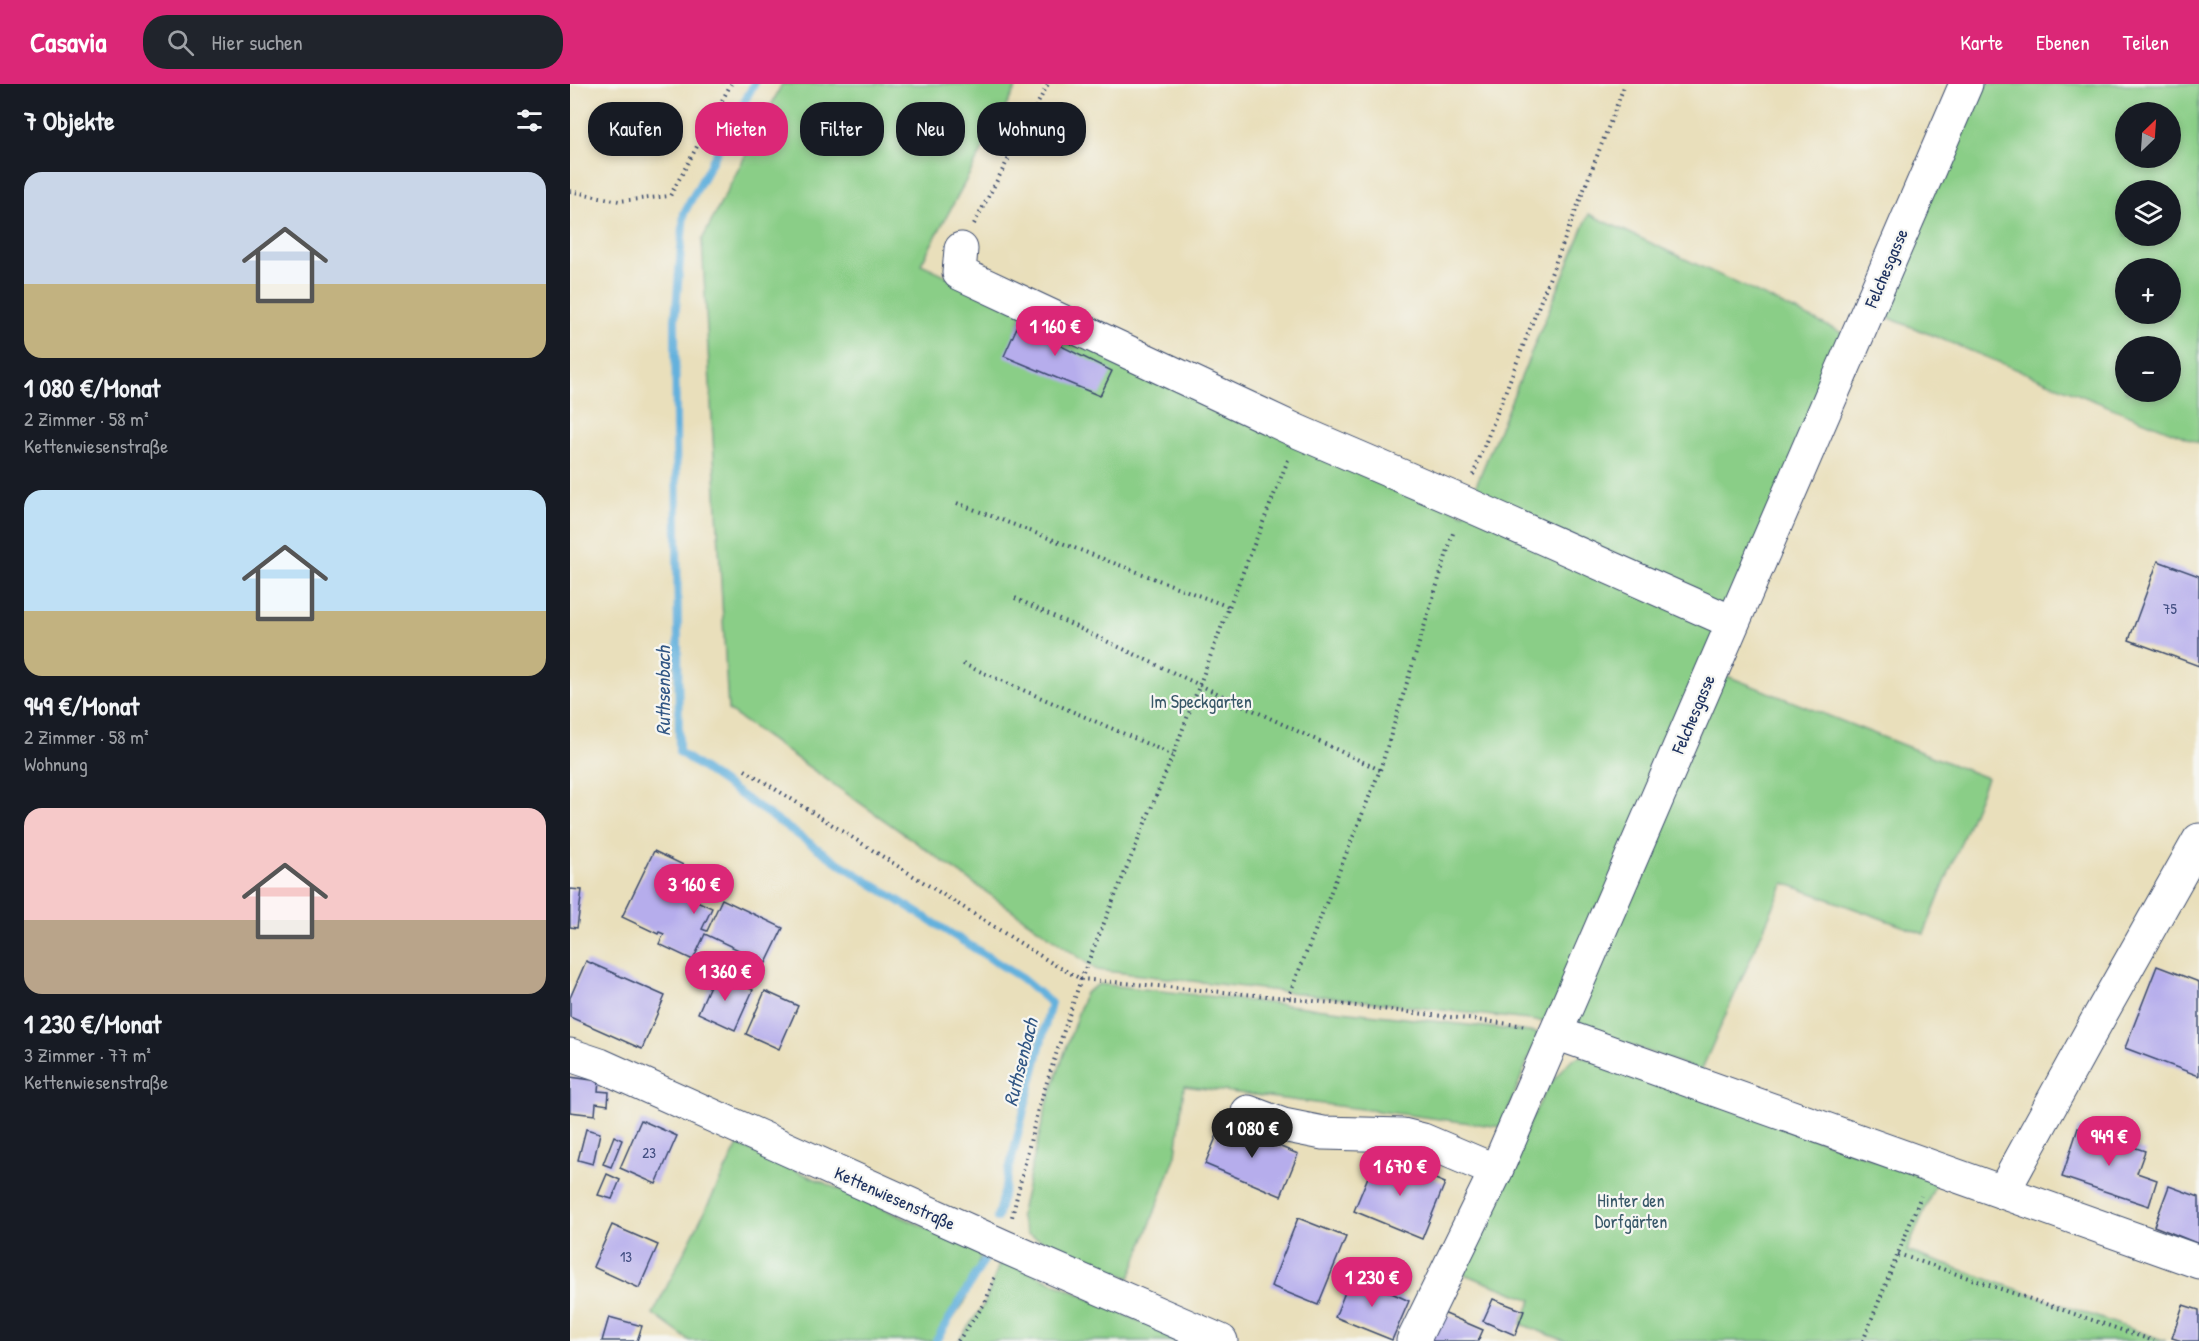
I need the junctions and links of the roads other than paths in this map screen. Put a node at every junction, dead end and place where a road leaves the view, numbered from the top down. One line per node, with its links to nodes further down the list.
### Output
1 (1966, 84): 3 (street, Felchesgasse)
2 (961, 249): 3 (street)
3 (1732, 622): 5 (street, Felchesgasse)
4 (2199, 840): 9 (street)
5 (1556, 1033): 8 (street, Felchesgasse); 9 (street)
6 (570, 1054): 11 (street, Kettenwiesenstraße)
7 (1248, 1112): 8 (street)
8 (1496, 1171): 12 (street, Felchesgasse)
9 (2003, 1192): 10 (street)
10 (2199, 1262)
11 (1221, 1341)
12 (1413, 1341)

